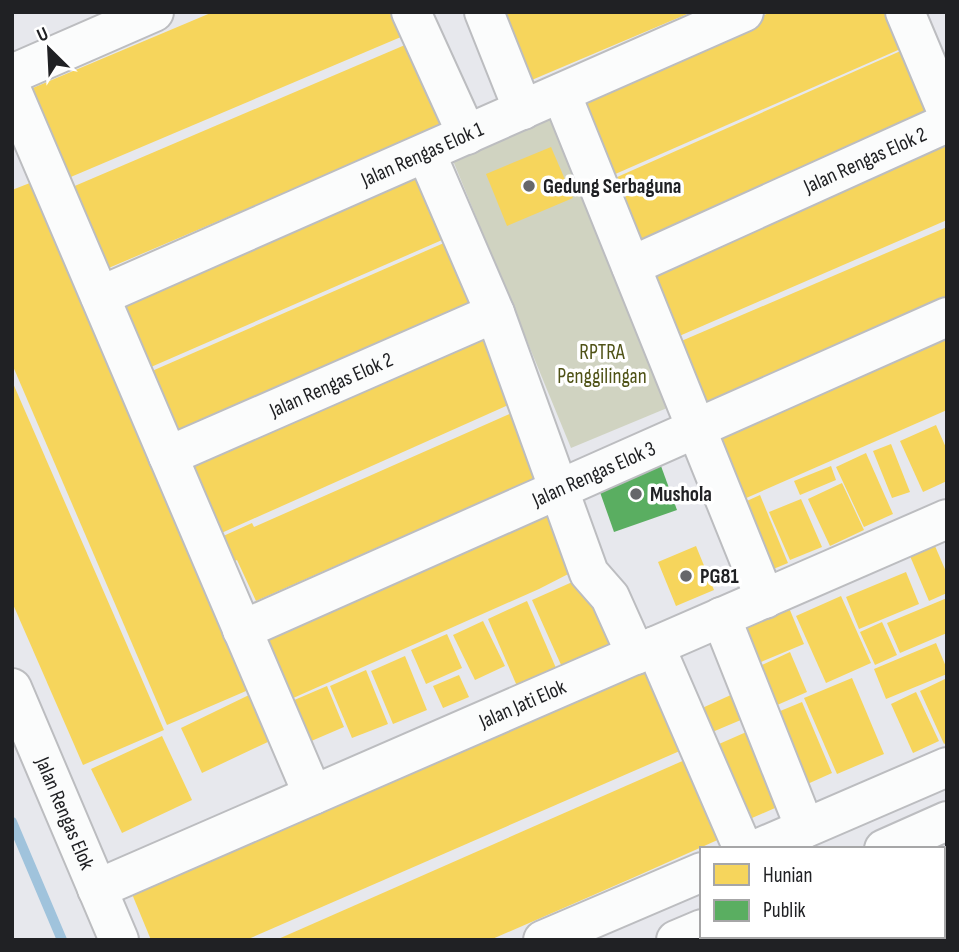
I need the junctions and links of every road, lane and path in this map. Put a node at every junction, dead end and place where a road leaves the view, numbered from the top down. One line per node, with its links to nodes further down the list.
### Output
1 (154, 12): 6 (street)
2 (411, 12): 12 (street)
3 (484, 12): 9 (street)
4 (744, 12): 8 (street, Jalan Rengas Elok 1)
5 (905, 12): 10 (street)
6 (12, 74)
7 (12, 91): 15 (street)
8 (561, 93): 9 (street, Jalan Rengas Elok 1); 14 (street)
9 (523, 110): 12 (street, Jalan Rengas Elok 1)
10 (947, 112)
11 (947, 123): 14 (street, Jalan Rengas Elok 2)
12 (467, 135): 13 (street, Jalan Rengas Elok 1)
13 (426, 153): 15 (street, Jalan Rengas Elok 1); 16 (street)
14 (631, 266): 18 (street)
15 (100, 296): 19 (street)
16 (495, 313): 19 (street, Jalan Rengas Elok 2); 20 (street)
17 (947, 317): 18 (street, Jalan Rengas Elok 3)
18 (696, 428): 20 (street, Jalan Rengas Elok 3); 22 (street)
19 (168, 456): 24 (street)
20 (560, 490): 24 (street, Jalan Rengas Elok 3); 25 (street)
21 (947, 519): 22 (street, Jalan Jati Elok)
22 (765, 599): 23 (street, Jalan Jati Elok)
23 (721, 618): 25 (street, Jalan Jati Elok); 30 (street)
24 (242, 630): 28 (street)
25 (640, 653): 28 (street, Jalan Jati Elok); 30 (street)
26 (12, 688): 33 (street, Jalan Rengas Elok)
27 (947, 767): 30 (street)
28 (313, 795): 33 (street, Jalan Jati Elok)
29 (947, 821): 31 (street)
30 (771, 843)
31 (888, 847)
32 (700, 874): 36 (street)
33 (97, 889): 35 (street, Jalan Rengas Elok)
34 (700, 930): 37 (street)
35 (119, 940)
36 (543, 940)
37 (676, 940)

